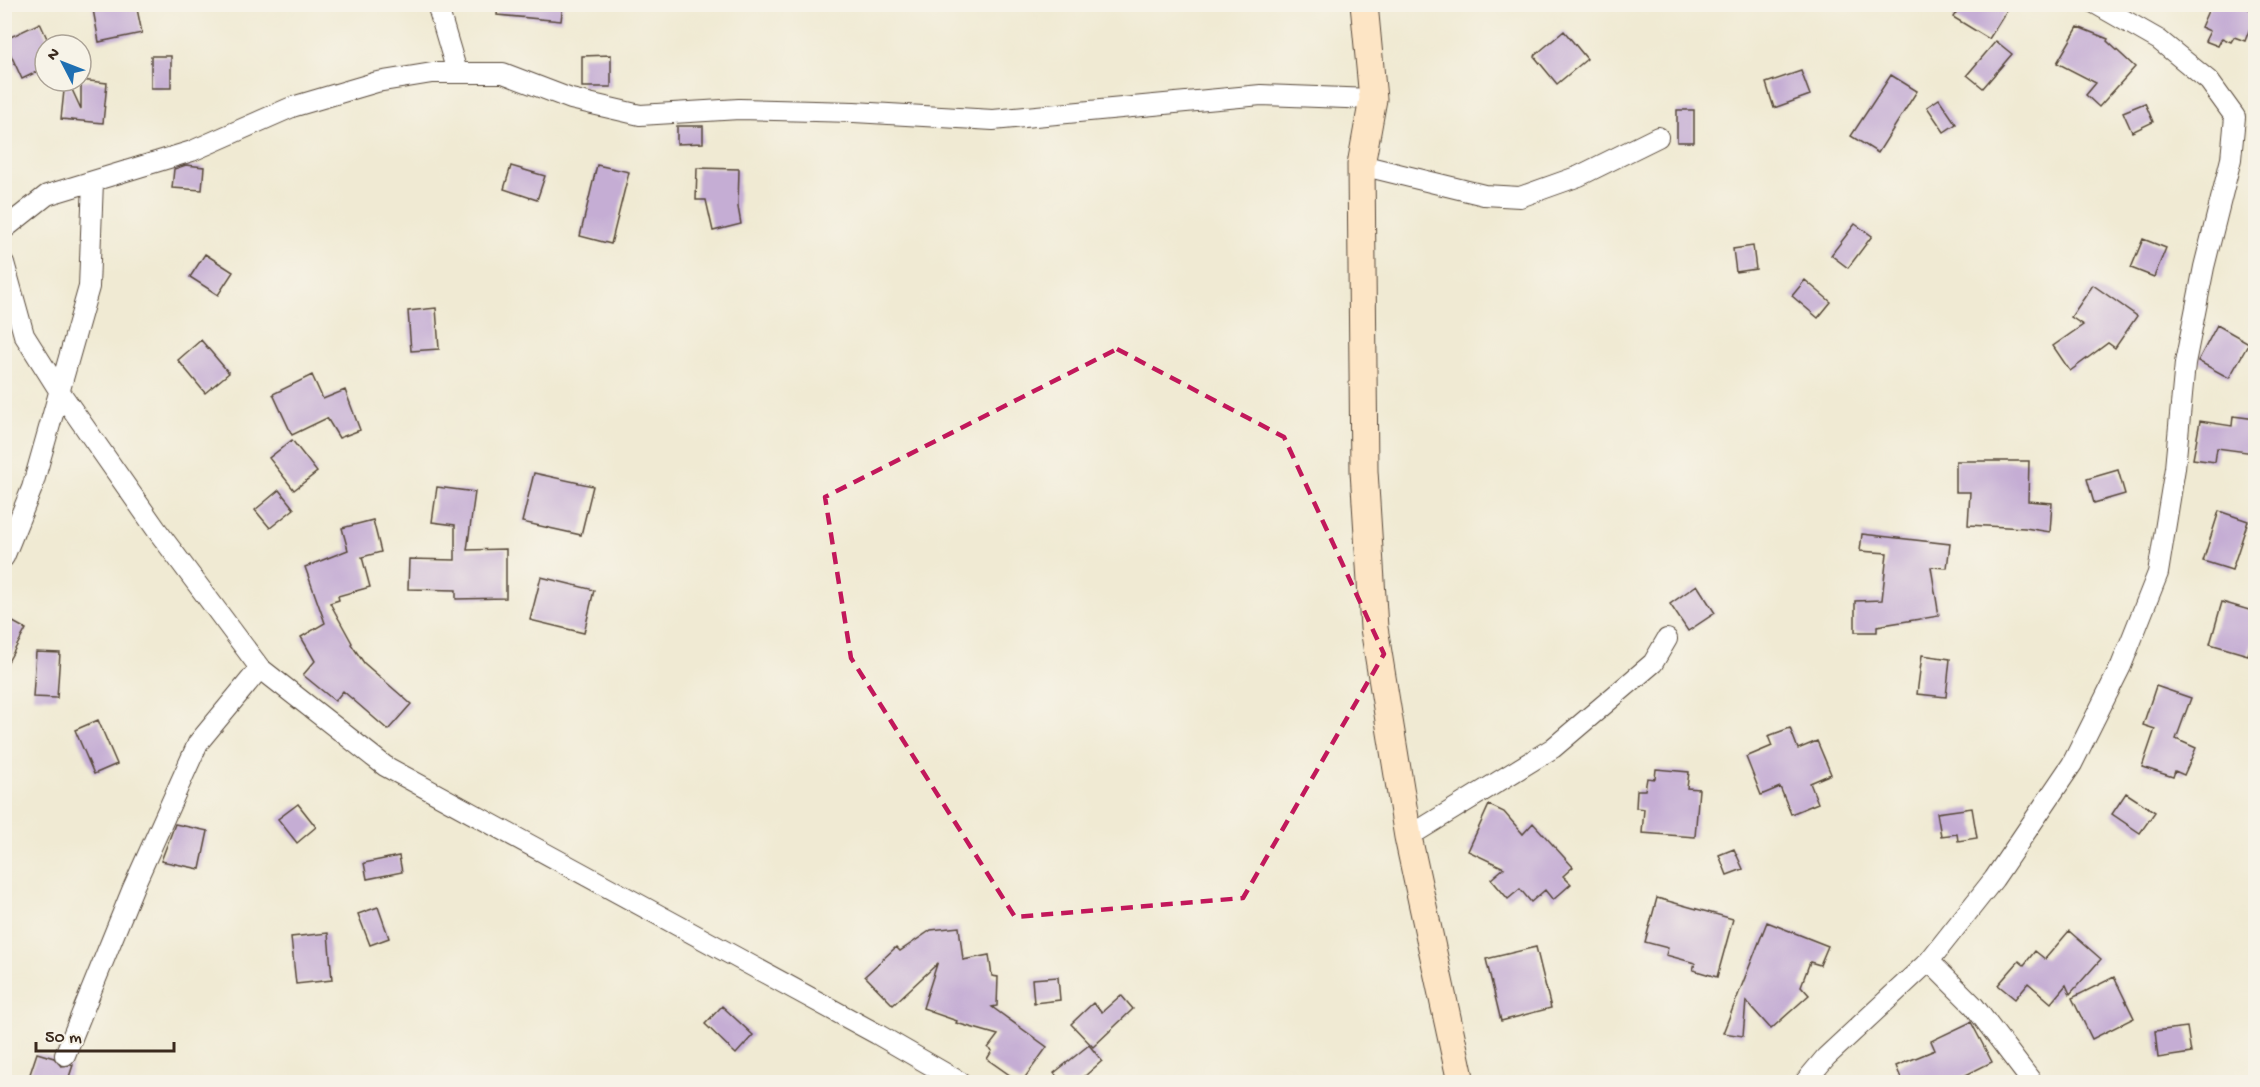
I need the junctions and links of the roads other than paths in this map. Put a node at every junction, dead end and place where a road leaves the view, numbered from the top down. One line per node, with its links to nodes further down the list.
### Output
1 (437, 4): 4 (street)
2 (1364, 4): 5 (street)
3 (2096, 4): 16 (street)
4 (458, 72): 5 (street); 8 (street)
5 (1373, 99): 7 (street)
6 (1658, 137): 7 (street)
7 (1361, 165): 15 (street)
8 (93, 181): 9 (street); 11 (street)
9 (4, 229)
10 (4, 263): 11 (street)
11 (60, 392): 12 (street); 14 (street)
12 (4, 557)
13 (1667, 639): 15 (street)
14 (260, 668): 17 (street); 18 (street)
15 (1408, 837): 19 (street)
16 (1929, 961): 20 (street); 21 (street)
17 (65, 1055)
18 (960, 1083)
19 (1461, 1083)
20 (1804, 1083)
21 (2031, 1083)

